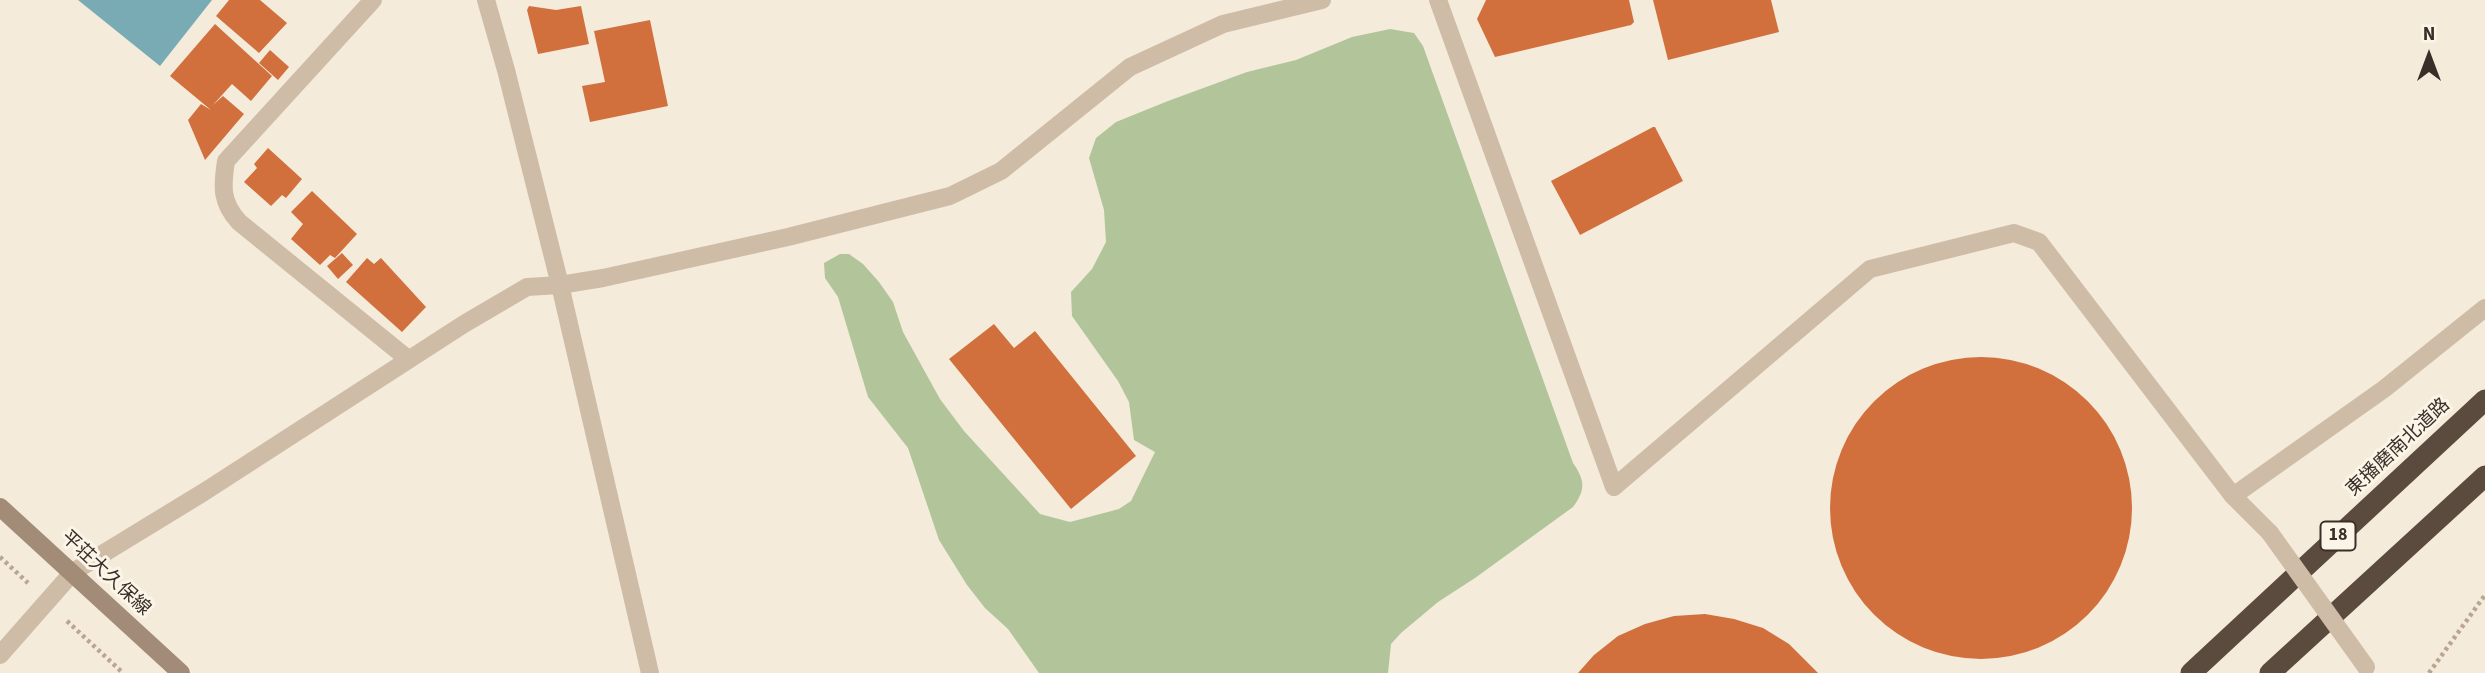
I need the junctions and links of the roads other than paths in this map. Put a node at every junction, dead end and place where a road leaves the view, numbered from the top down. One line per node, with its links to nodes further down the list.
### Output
1 (373, 0): 7 (street)
2 (486, 0): 5 (street)
3 (1322, 0): 5 (street)
4 (1438, 0): 10 (street)
5 (560, 285): 7 (street); 16 (street)
6 (2485, 307): 10 (street)
7 (408, 359): 12 (street)
8 (2485, 400): 17 (highway, 東播磨南北道路 / 18)
9 (2485, 476): 18 (highway)
10 (2233, 496): 14 (street, bridge)
11 (0, 507): 12 (main road, 平荘大久保線)
12 (73, 572): 13 (street); 15 (main road, 平荘大久保線)
13 (0, 655)
14 (2368, 670)
15 (181, 673)
16 (650, 673)
17 (2191, 673)
18 (2270, 673)

